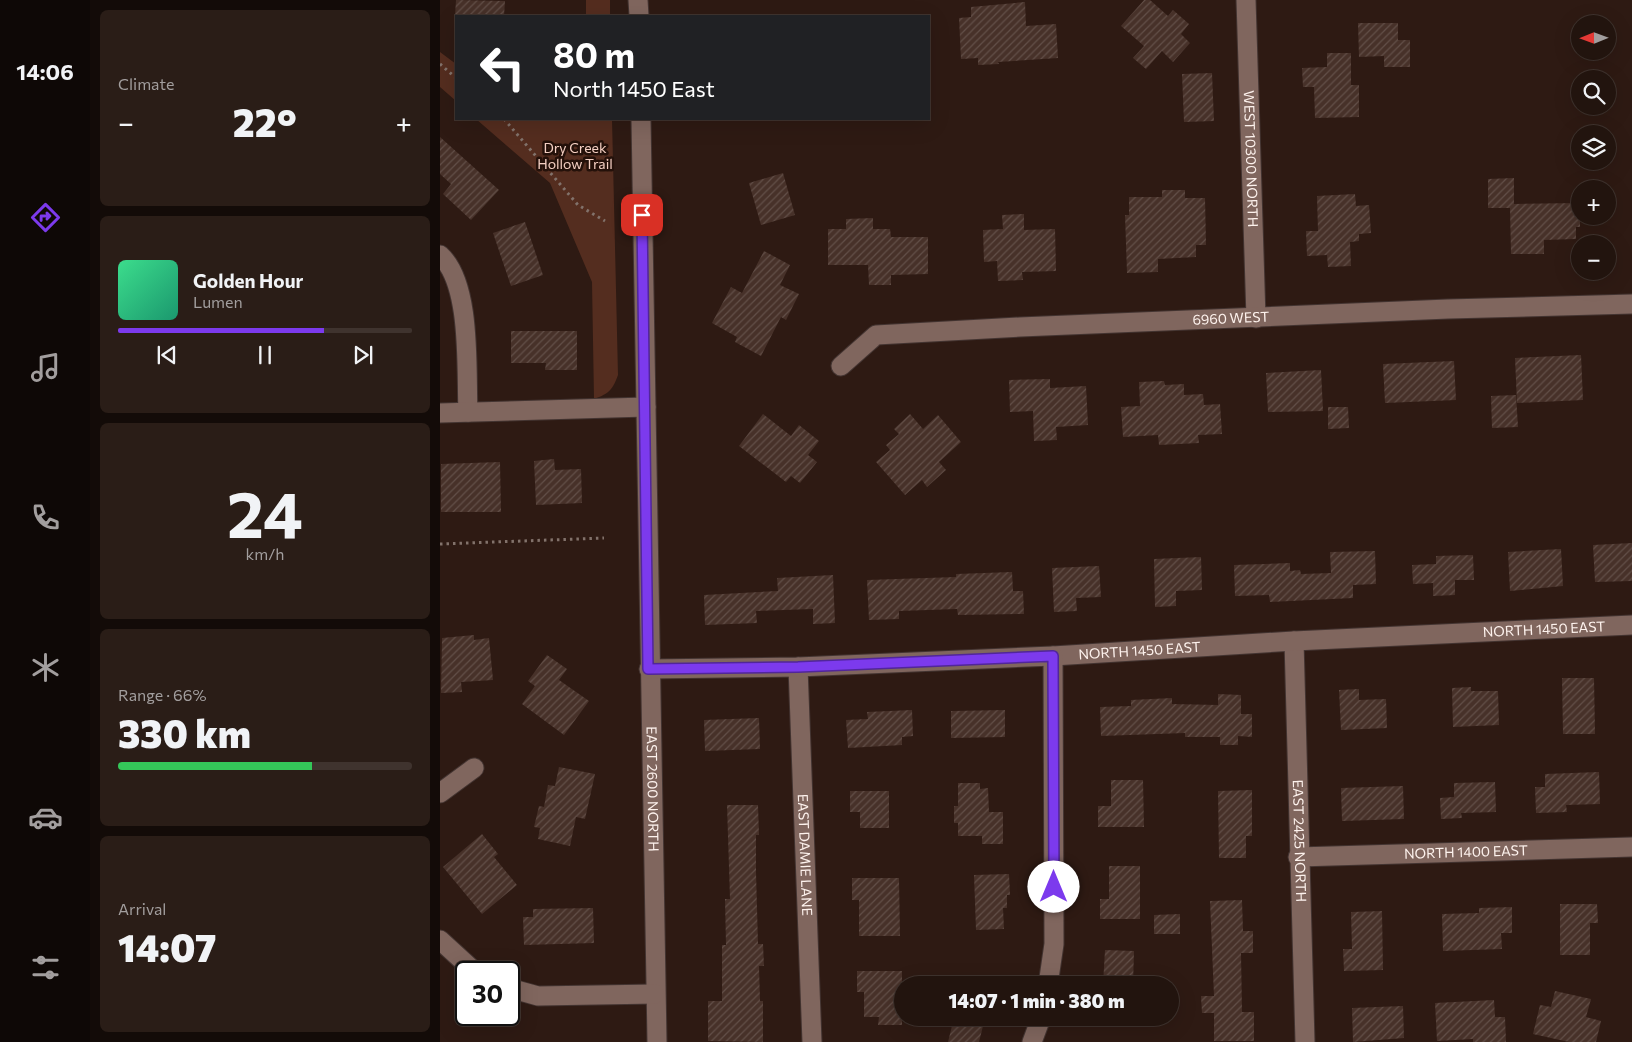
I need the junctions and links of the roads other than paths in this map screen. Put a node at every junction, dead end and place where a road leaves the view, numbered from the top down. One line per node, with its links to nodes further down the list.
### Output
1 (638, 0): 3 (street)
2 (1246, 0): 7 (street, WEST 10300 NORTH)
3 (639, 15)
4 (641, 120): 9 (street, EAST 2600 NORTH)
5 (440, 255): 10 (street)
6 (1632, 304): 7 (street, 6960 WEST)
7 (1256, 318): 8 (street, 6960 WEST)
8 (841, 366)
9 (646, 407): 10 (street); 16 (street, EAST 2600 NORTH)
10 (468, 412): 11 (street)
11 (440, 413)
12 (1632, 625): 13 (street, NORTH 1450 EAST)
13 (1294, 641): 14 (street, NORTH 1450 EAST); 20 (street, EAST 2425 NORTH)
14 (1053, 656): 15 (street, NORTH 1450 EAST); 23 (street)
15 (798, 667): 16 (street, NORTH 1450 EAST); 28 (street, EAST DAMIE LANE)
16 (648, 669): 25 (street, EAST 2600 NORTH)
17 (474, 768): 18 (street)
18 (440, 793)
19 (1632, 847): 20 (street, NORTH 1400 EAST)
20 (1298, 857): 30 (street, EAST 2425 NORTH)
21 (440, 940): 22 (street)
22 (463, 961)
23 (1049, 976)
24 (520, 991): 25 (street)
25 (655, 994): 27 (street, EAST 2600 NORTH)
26 (1038, 1026): 29 (street)
27 (657, 1042)
28 (812, 1042)
29 (1032, 1042)
30 (1305, 1042)

